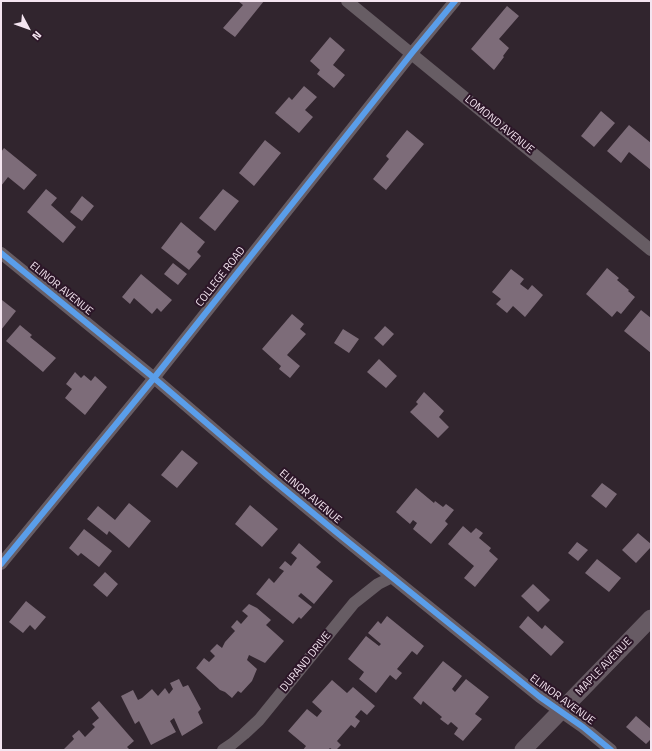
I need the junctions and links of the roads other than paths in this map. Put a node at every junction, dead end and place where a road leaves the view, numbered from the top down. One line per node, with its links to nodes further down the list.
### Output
1 (347, 1): 3 (street, LOMOND AVENUE)
2 (455, 1): 3 (street, COLLEGE ROAD)
3 (412, 53): 4 (street, LOMOND AVENUE); 6 (street, COLLEGE ROAD)
4 (651, 250)
5 (1, 253): 6 (street, ELINOR AVENUE)
6 (154, 378): 7 (street, COLLEGE ROAD); 8 (street, ELINOR AVENUE)
7 (1, 564)
8 (392, 577): 10 (street, ELINOR AVENUE); 11 (street, DURAND DRIVE)
9 (651, 618): 10 (main road, MAPLE AVENUE)
10 (560, 712): 12 (main road, MAPLE AVENUE); 13 (street, ELINOR AVENUE)
11 (222, 750)
12 (523, 750)
13 (610, 750)

